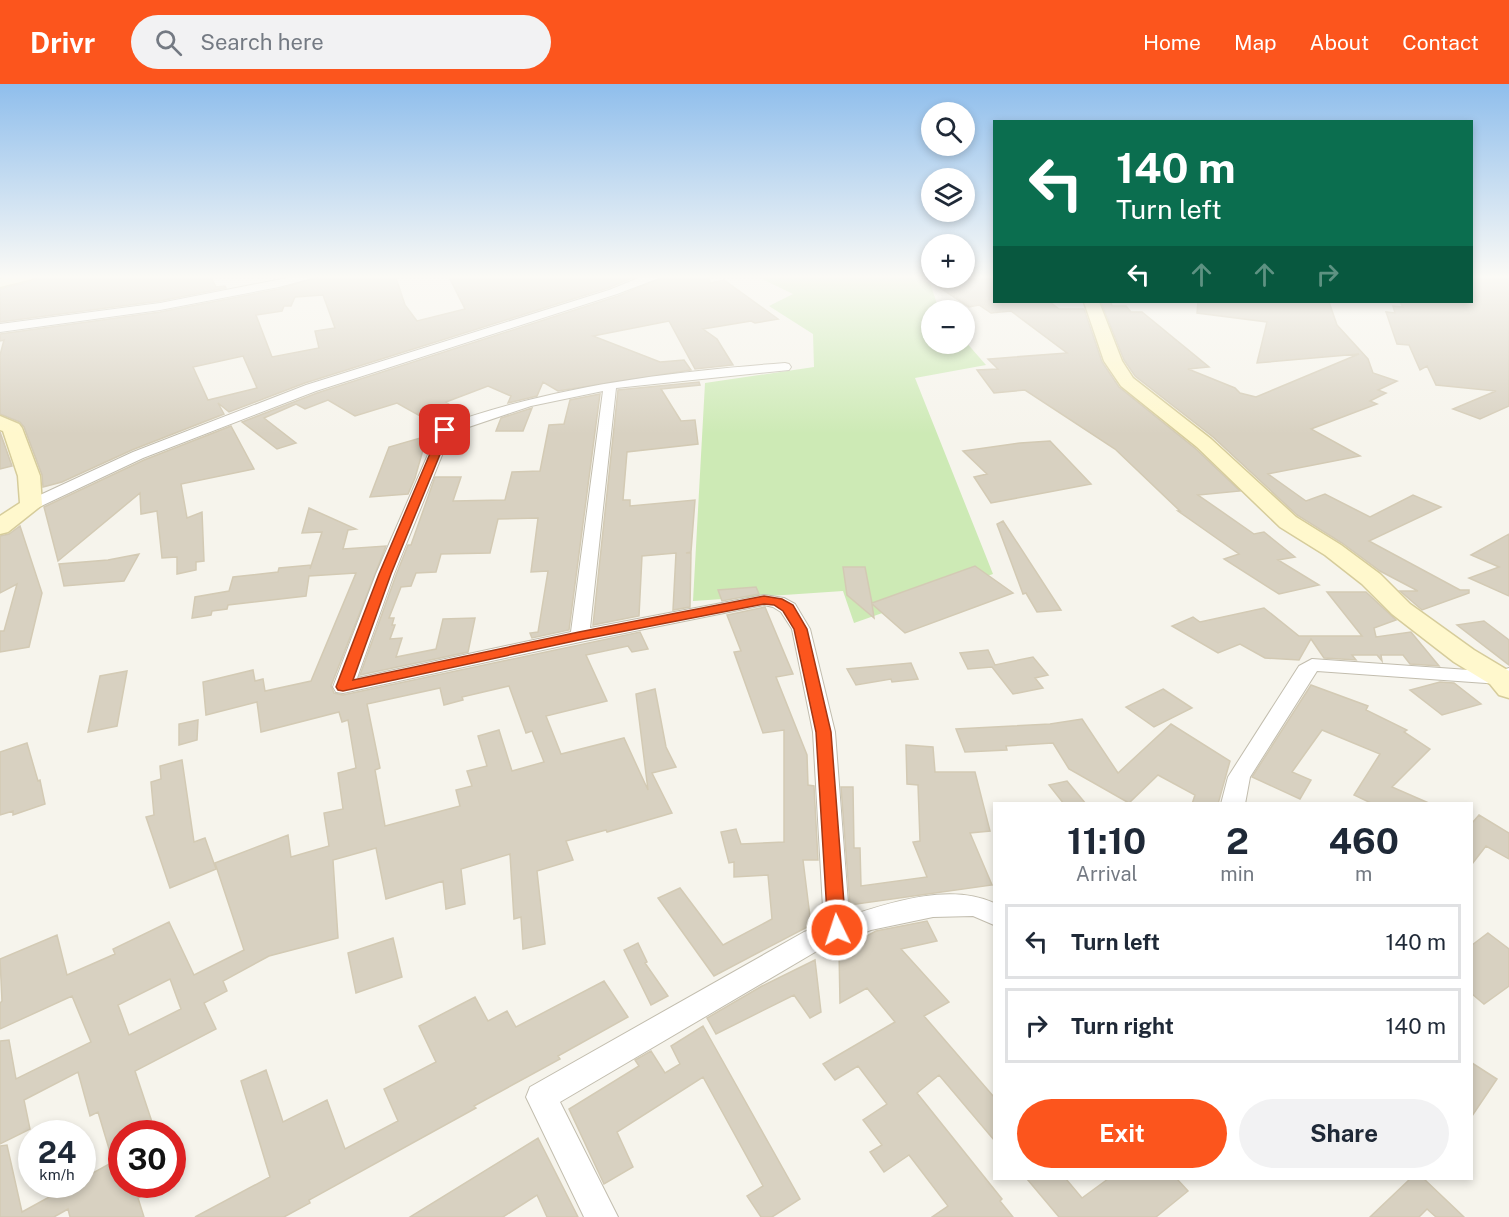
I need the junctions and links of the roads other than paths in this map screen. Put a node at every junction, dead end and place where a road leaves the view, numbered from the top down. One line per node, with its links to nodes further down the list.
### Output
1 (500, 328): 6 (street)
2 (1101, 328): 9 (street)
3 (785, 367): 4 (street)
4 (610, 385): 8 (street); 8 (street)
5 (0, 422): 6 (street)
6 (31, 505): 7 (street)
7 (0, 528)
8 (579, 636): 12 (street)
9 (1506, 680): 10 (street)
10 (1233, 802)
11 (993, 915): 12 (street)
12 (837, 930): 13 (street)
13 (601, 1217)

